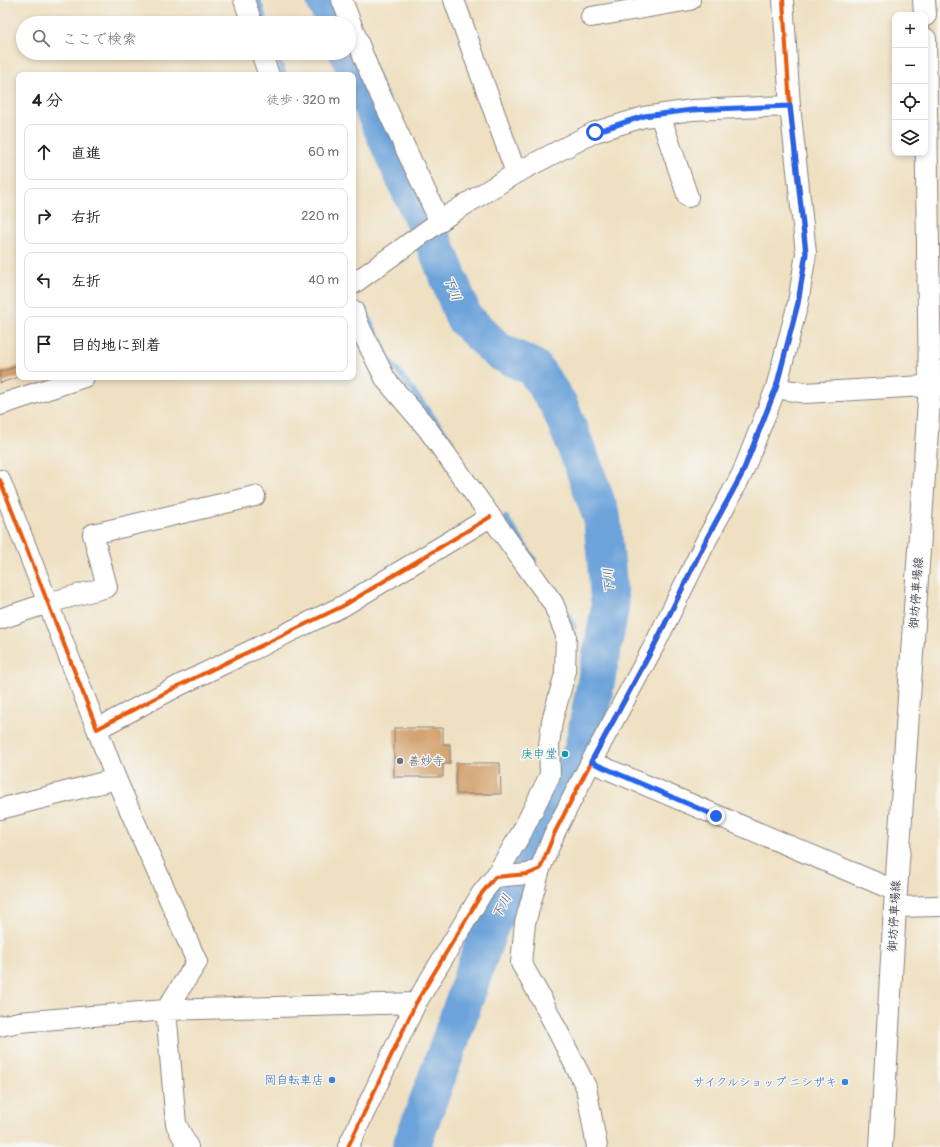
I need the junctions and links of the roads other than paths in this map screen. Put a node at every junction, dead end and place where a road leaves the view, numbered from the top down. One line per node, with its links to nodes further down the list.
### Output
1 (244, 0): 8 (street)
2 (342, 0): 9 (street)
3 (454, 0): 17 (street)
4 (690, 0): 10 (street)
5 (783, 0): 15 (street)
6 (924, 0): 7 (main road)
7 (925, 12)
8 (250, 16)
9 (348, 16)
10 (591, 18)
11 (356, 36): 19 (street)
12 (925, 48): 23 (main road, 御坊停車場線)
13 (264, 60): 14 (street)
14 (268, 72)
15 (790, 106): 16 (street); 24 (street)
16 (660, 115): 17 (street); 18 (street)
17 (516, 173): 19 (street)
18 (688, 197)
19 (440, 222): 20 (street)
20 (356, 282)
21 (356, 318): 28 (street)
22 (75, 380): 25 (street)
23 (935, 386): 24 (street); 37 (main road, 御坊停車場線)
24 (776, 388): 32 (street)
25 (0, 405)
26 (0, 480): 29 (street)
27 (255, 496): 29 (street)
28 (490, 517): 31 (street); 36 (street)
29 (48, 603): 30 (street); 31 (street)
30 (0, 619)
31 (97, 729): 33 (street)
32 (591, 762): 35 (street); 37 (street)
33 (116, 779): 34 (street); 40 (street)
34 (0, 809)
35 (534, 872): 36 (street); 44 (street)
36 (502, 876): 39 (street)
37 (895, 899): 38 (street); 45 (main road, 御坊停車場線)
38 (940, 906)
39 (416, 1003): 40 (street); 43 (street)
40 (166, 1010): 41 (street); 42 (street)
41 (0, 1026)
42 (188, 1147)
43 (348, 1147)
44 (597, 1147)
45 (881, 1147)

